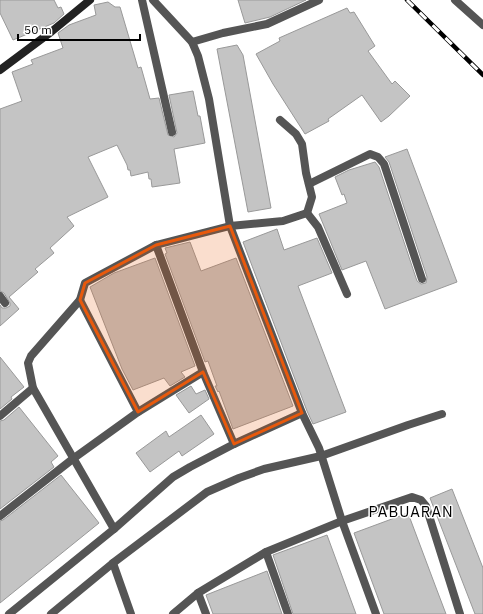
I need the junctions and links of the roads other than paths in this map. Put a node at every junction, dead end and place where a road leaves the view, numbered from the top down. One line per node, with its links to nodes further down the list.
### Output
1 (90, 0): 8 (street)
2 (142, 0): 10 (street)
3 (153, 0): 7 (street)
4 (319, 0): 7 (street)
5 (455, 0): 6 (street)
6 (483, 25)
7 (192, 42): 13 (street)
8 (0, 70)
9 (280, 120): 11 (street)
10 (172, 132)
11 (309, 184): 12 (street); 15 (street)
12 (307, 213): 13 (street); 16 (street)
13 (230, 226): 14 (street); 23 (street)
14 (156, 245): 18 (street); 20 (street)
15 (422, 279)
16 (347, 294)
17 (0, 296): 19 (street)
18 (80, 300): 21 (street); 22 (street)
19 (5, 303)
20 (203, 372): 22 (street); 26 (street)
21 (33, 388): 25 (street); 28 (street)
22 (138, 412): 28 (street)
23 (302, 413): 26 (street); 27 (street)
24 (442, 414): 27 (street)
25 (0, 416)
26 (234, 444): 31 (street)
27 (322, 456): 30 (street); 33 (street)
28 (74, 458): 29 (street); 31 (street)
29 (0, 516)
30 (342, 521): 32 (street); 41 (street); 42 (street)
31 (114, 529): 35 (street)
32 (266, 552): 34 (street); 40 (street)
33 (112, 563): 36 (street); 37 (street)
34 (198, 593): 38 (street); 39 (street)
35 (9, 614)
36 (51, 614)
37 (131, 614)
38 (173, 614)
39 (206, 614)
40 (288, 614)
41 (376, 614)
42 (460, 614)

